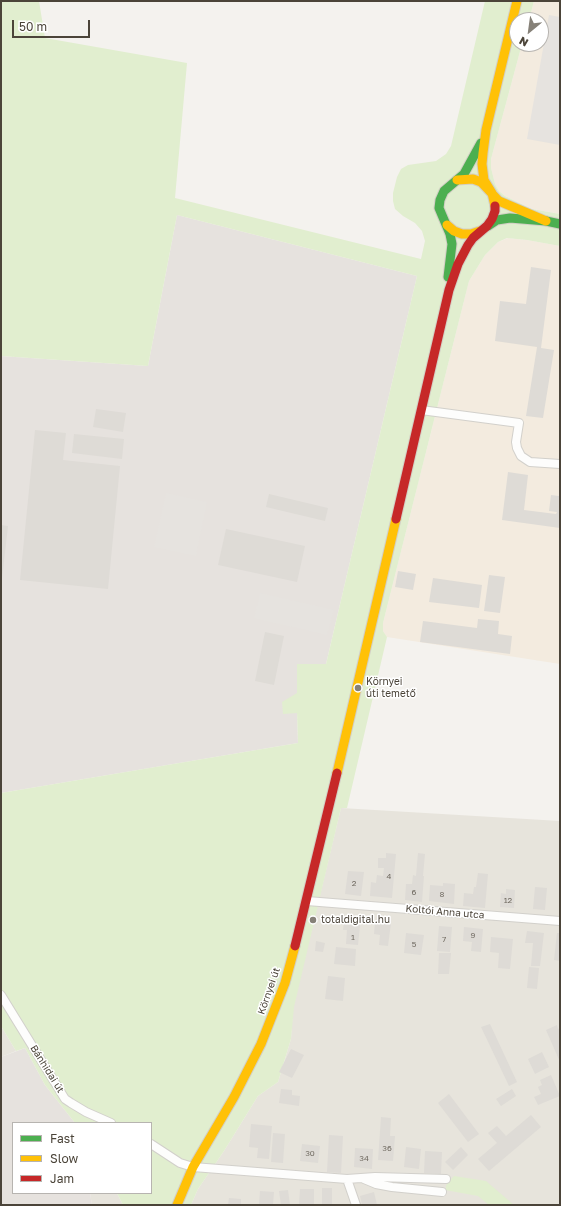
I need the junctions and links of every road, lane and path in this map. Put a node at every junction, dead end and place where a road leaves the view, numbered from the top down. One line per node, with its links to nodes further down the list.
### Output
1 (517, 1): 2 (main road)
2 (486, 130): 3 (main road); 4 (main road)
3 (457, 180): 4 (main road); 7 (main road)
4 (492, 193): 5 (main road); 8 (main road)
5 (546, 221): 6 (main road); 8 (main road)
6 (560, 224)
7 (447, 225): 8 (main road); 9 (main road)
8 (483, 229): 9 (main road)
9 (449, 290): 10 (main road, Környei út)
10 (421, 410): 11 (street); 12 (main road, Környei út)
11 (560, 464)
12 (307, 901): 13 (street, Koltói Anna utca); 17 (main road, Környei út)
13 (560, 921)
14 (1, 995): 15 (street, Bánhidai út)
15 (109, 1122)
16 (152, 1145): 17 (street)
17 (192, 1167): 19 (street); 22 (main road, Környei út)
18 (362, 1178): 19 (street); 20 (street); 21 (street)
19 (347, 1179): 23 (street)
20 (446, 1179)
21 (442, 1192)
22 (177, 1205)
23 (356, 1205)

